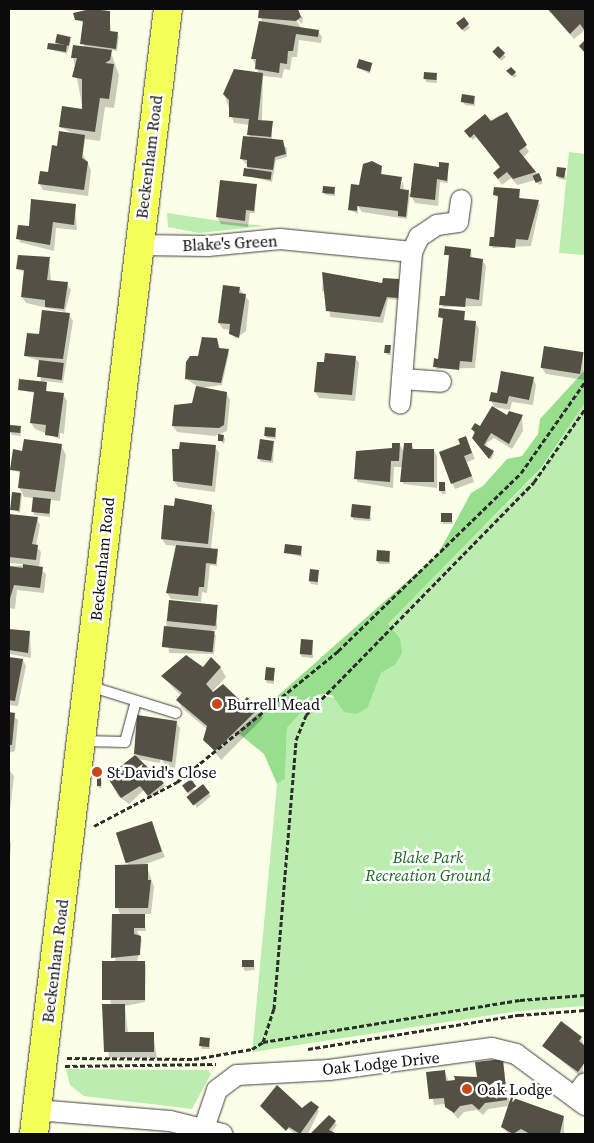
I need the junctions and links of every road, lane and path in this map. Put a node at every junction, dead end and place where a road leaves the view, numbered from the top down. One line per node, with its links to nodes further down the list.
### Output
1 (168, 9): 3 (main road, Beckenham Road)
2 (461, 200): 4 (street)
3 (138, 244): 4 (street, Blake's Green); 10 (main road, Beckenham Road)
4 (412, 252): 5 (street)
5 (402, 379): 6 (street); 8 (street)
6 (441, 382)
7 (585, 382): 14 (path)
8 (400, 404)
9 (585, 409): 17 (path)
10 (88, 685): 11 (lane); 13 (main road, Beckenham Road)
11 (136, 701): 12 (lane); 13 (lane)
12 (176, 713)
13 (81, 741): 14 (main road, Beckenham Road)
14 (72, 826): 19 (main road, Beckenham Road)
15 (585, 995): 17 (path)
16 (585, 1010): 18 (path)
17 (263, 1042): 19 (path)
18 (303, 1050)
19 (42, 1062): 20 (path); 22 (main road, Beckenham Road)
20 (225, 1062)
21 (582, 1095): 23 (street, Oak Lodge Drive)
22 (35, 1122): 23 (street)
23 (209, 1132)

